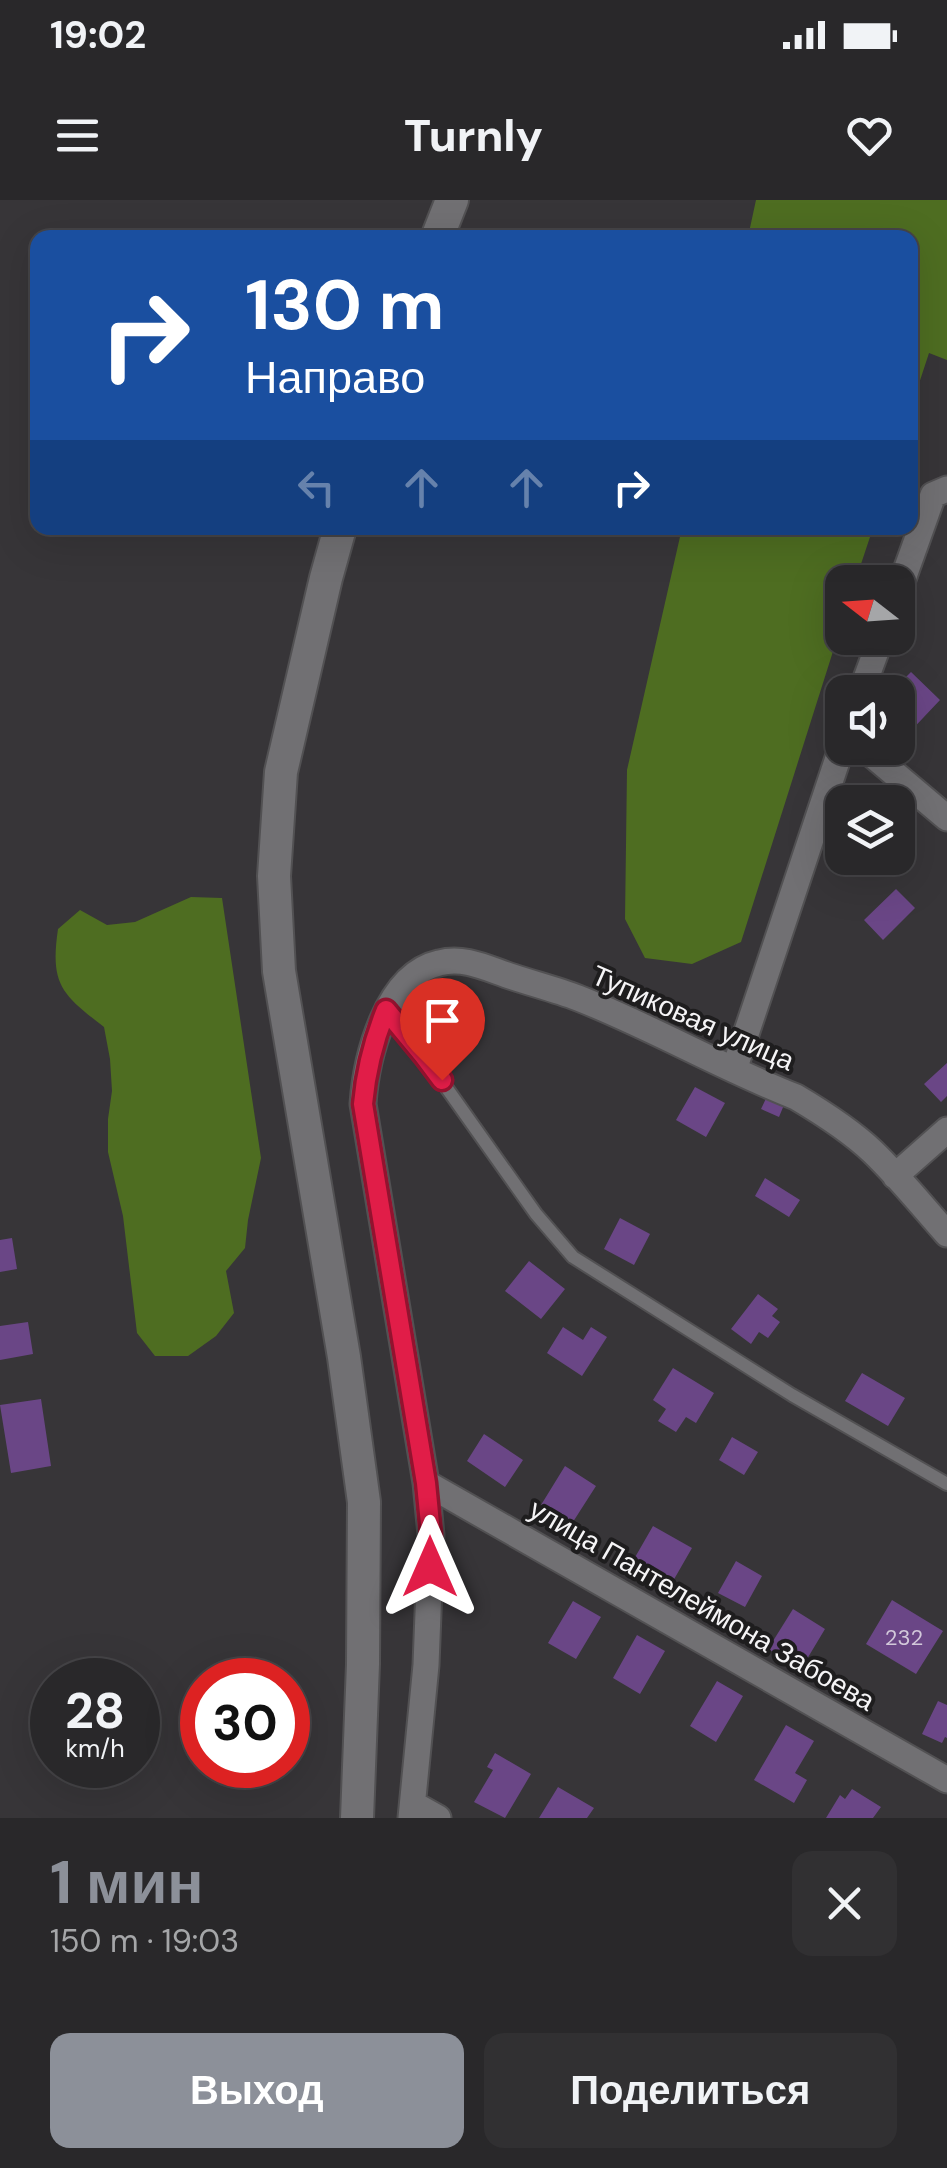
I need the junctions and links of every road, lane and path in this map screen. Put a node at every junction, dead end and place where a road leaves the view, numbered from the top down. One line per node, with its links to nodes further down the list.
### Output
1 (452, 200): 2 (street)
2 (440, 230)
3 (947, 489): 5 (street)
4 (338, 535): 18 (street)
5 (908, 565)
6 (836, 765): 10 (street)
7 (884, 765): 8 (street)
8 (947, 818)
9 (386, 1010): 10 (street, Тупиковая улица); 14 (street); 15 (lane)
10 (734, 1070): 12 (street, Тупиковая улица)
11 (947, 1130): 12 (street)
12 (895, 1176): 13 (street, Тупиковая улица)
13 (947, 1234)
14 (426, 1483): 16 (street, улица Пантелеймона Забоева); 17 (street)
15 (947, 1484)
16 (947, 1780)
17 (412, 1811): 19 (street)
18 (357, 1818)
19 (438, 1818)

